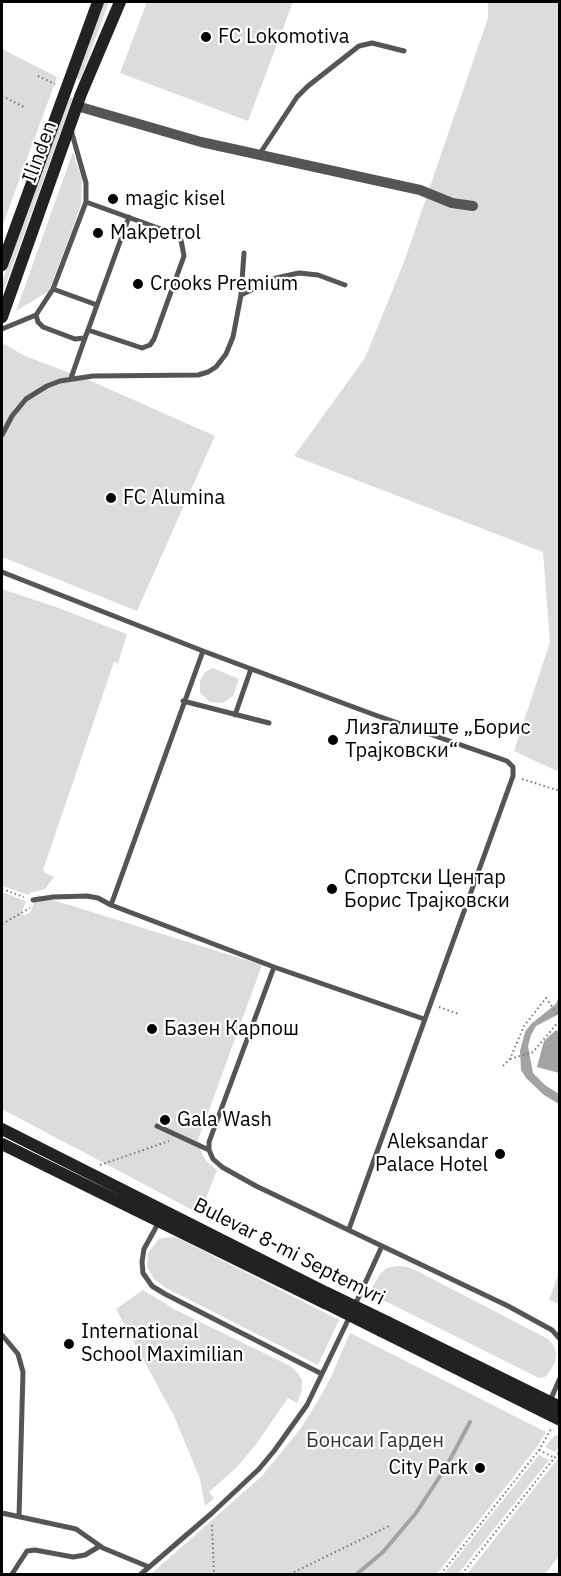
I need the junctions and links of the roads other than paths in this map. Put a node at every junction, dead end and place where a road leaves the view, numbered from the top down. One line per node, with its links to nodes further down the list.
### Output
1 (98, 2): 11 (street, Ilinden)
2 (120, 2): 4 (street, Ilinden)
3 (404, 51): 6 (lane)
4 (77, 106): 5 (street, Ilinden); 6 (street)
5 (69, 127): 7 (lane); 17 (street, Ilinden)
6 (259, 155): 8 (street)
7 (86, 202): 9 (lane); 13 (lane)
8 (473, 206)
9 (129, 217): 15 (lane); 19 (lane)
10 (244, 253): 14 (lane)
11 (2, 265)
12 (345, 285): 14 (lane)
13 (53, 290): 15 (lane); 16 (lane)
14 (241, 295): 21 (lane)
15 (98, 305): 19 (lane)
16 (36, 315): 18 (lane); 20 (lane)
17 (2, 317)
18 (2, 329)
19 (88, 330): 20 (lane)
20 (86, 338): 21 (lane)
21 (71, 378): 22 (lane)
22 (2, 435)
23 (2, 572): 24 (lane)
24 (202, 651): 25 (lane); 26 (lane)
25 (251, 669): 27 (lane); 32 (lane)
26 (183, 701): 27 (lane); 30 (lane)
27 (235, 715): 28 (lane)
28 (269, 723)
29 (33, 900): 30 (lane)
30 (111, 905): 31 (lane)
31 (274, 967): 32 (lane); 36 (lane)
32 (424, 1019): 38 (lane)
33 (157, 1126): 36 (lane)
34 (2, 1129): 40 (street, Bulevar 8-mi Septemvri)
35 (2, 1144): 37 (street, Bulevar 8-mi Septemvri)
36 (209, 1150): 38 (lane)
37 (160, 1221): 40 (street, Bulevar 8-mi Septemvri); 44 (lane)
38 (349, 1229): 39 (lane)
39 (382, 1246): 43 (lane); 44 (lane)
40 (326, 1298): 41 (street, Bulevar 8-mi Septemvri, bridge)
41 (384, 1327): 46 (street, Bulevar 8-mi Septemvri); 47 (street, Bulevar 8-mi Septemvri)
42 (2, 1335): 49 (lane)
43 (560, 1339)
44 (322, 1374): 51 (lane)
45 (560, 1378): 46 (lane)
46 (555, 1405)
47 (560, 1420)
48 (2, 1513): 49 (lane)
49 (19, 1517): 50 (lane)
50 (100, 1546): 51 (lane); 52 (lane)
51 (149, 1567): 53 (lane)
52 (12, 1575)
53 (141, 1575)

